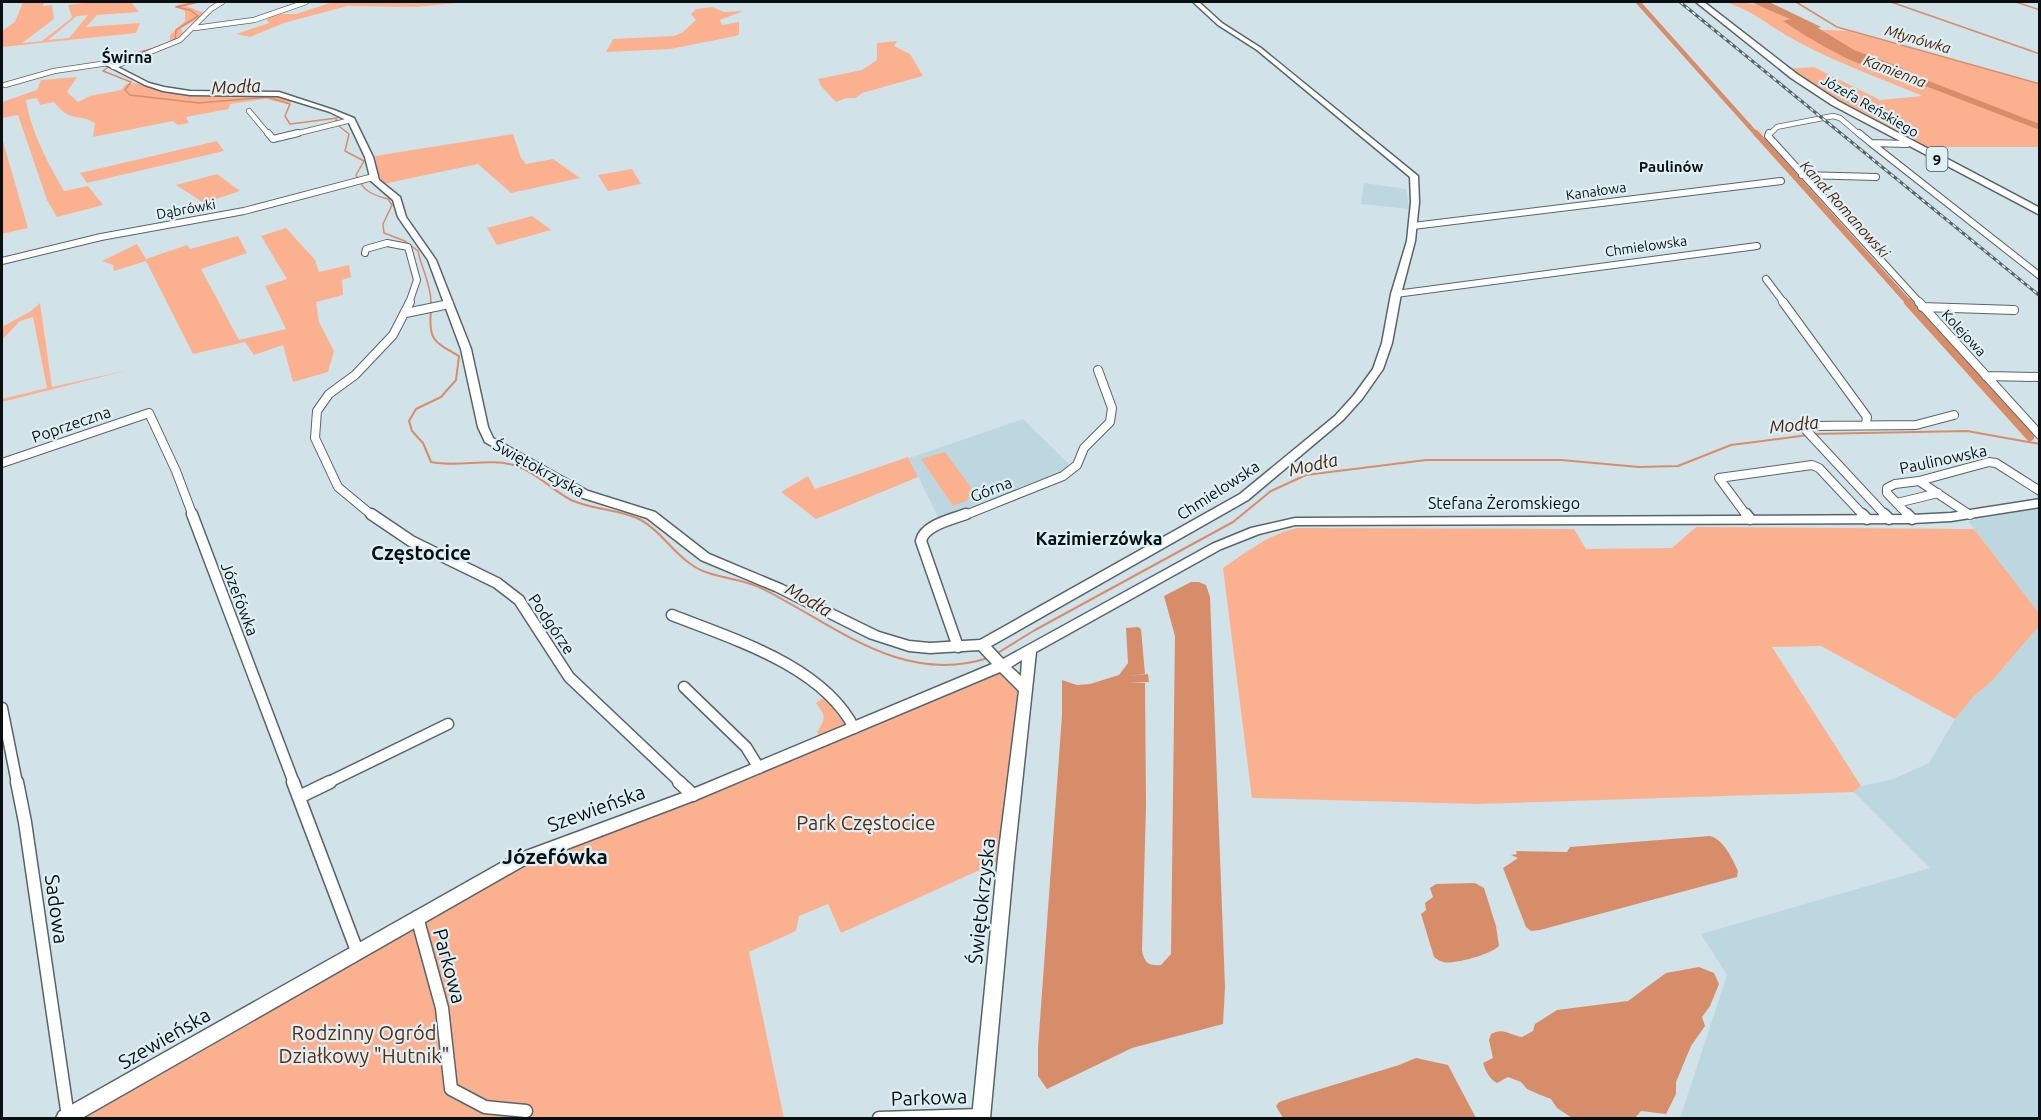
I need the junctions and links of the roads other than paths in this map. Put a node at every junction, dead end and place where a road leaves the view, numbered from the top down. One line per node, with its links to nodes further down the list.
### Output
1 (222, 2): 5 (street)
2 (306, 2): 5 (street)
3 (1196, 2): 17 (street, Chmielowska)
4 (1700, 2): 11 (main road, Józefa Reńskiego / 9)
5 (195, 28): 6 (street)
6 (110, 64): 7 (street); 9 (street)
7 (5, 85)
8 (249, 111): 9 (street)
9 (353, 124): 14 (street)
10 (1871, 143): 11 (street); 12 (street, Kolejowa); 21 (street)
11 (1907, 144): 16 (main road, Józefa Reńskiego / 9)
12 (1802, 175): 13 (street); 25 (street, Kolejowa)
13 (1876, 177)
14 (369, 178): 20 (street, Dąbrówki); 24 (street, Świętokrzyska)
15 (1781, 181): 17 (street, Kanałowa)
16 (2040, 212)
17 (1413, 226): 23 (street, Chmielowska)
18 (1757, 246): 23 (street, Chmielowska)
19 (365, 253): 27 (street, Podgórze)
20 (2, 261)
21 (2040, 276)
22 (1766, 279): 33 (street)
23 (1396, 294): 49 (street, Chmielowska)
24 (446, 305): 27 (street); 47 (street, Świętokrzyska)
25 (1922, 307): 26 (street, Kolejowa); 29 (street, Kolejowa)
26 (2014, 310)
27 (406, 313): 56 (street, Podgórze)
28 (1098, 370): 47 (street, Górna)
29 (1986, 376): 30 (street, Kolejowa); 34 (street, Kolejowa)
30 (2040, 377)
31 (149, 413): 35 (street, Poprzeczna); 57 (street, Józefówka)
32 (1954, 415): 33 (street)
33 (1866, 424): 44 (street)
34 (2040, 435)
35 (2, 463)
36 (1919, 480): 37 (street, Paulinowska); 38 (street); 40 (street, Paulinowska)
37 (2040, 491)
38 (1938, 493): 40 (street); 41 (street)
39 (2040, 502): 41 (street, Stefana Żeromskiego)
40 (1897, 503): 45 (street)
41 (1970, 515): 45 (street, Stefana Żeromskiego)
42 (1750, 519): 43 (street, Stefana Żeromskiego); 43 (street); 48 (street, Stefana Żeromskiego)
43 (1867, 519): 44 (street, Stefana Żeromskiego)
44 (1889, 519): 45 (street, Stefana Żeromskiego)
45 (1912, 519)
46 (672, 615): 54 (street)
47 (958, 647): 49 (street, Świętokrzyska)
48 (1030, 652): 49 (street, Stefana Żeromskiego); 51 (street, Świętokrzyska)
49 (993, 655): 51 (street); 54 (street, Szewieńska)
50 (684, 687): 55 (street)
51 (1025, 689): 61 (street, Świętokrzyska)
52 (2, 708): 62 (street, Sadowa)
53 (448, 724): 57 (street)
54 (854, 728): 55 (street, Szewieńska)
55 (759, 768): 56 (street, Szewieńska)
56 (693, 795): 58 (street, Szewieńska)
57 (299, 797): 59 (street, Józefówka)
58 (417, 916): 59 (street, Szewieńska); 60 (street, Parkowa)
59 (357, 951): 62 (street, Szewieńska)
60 (526, 1111)
61 (981, 1117): 63 (street, Parkowa)
62 (67, 1118)
63 (879, 1119)

